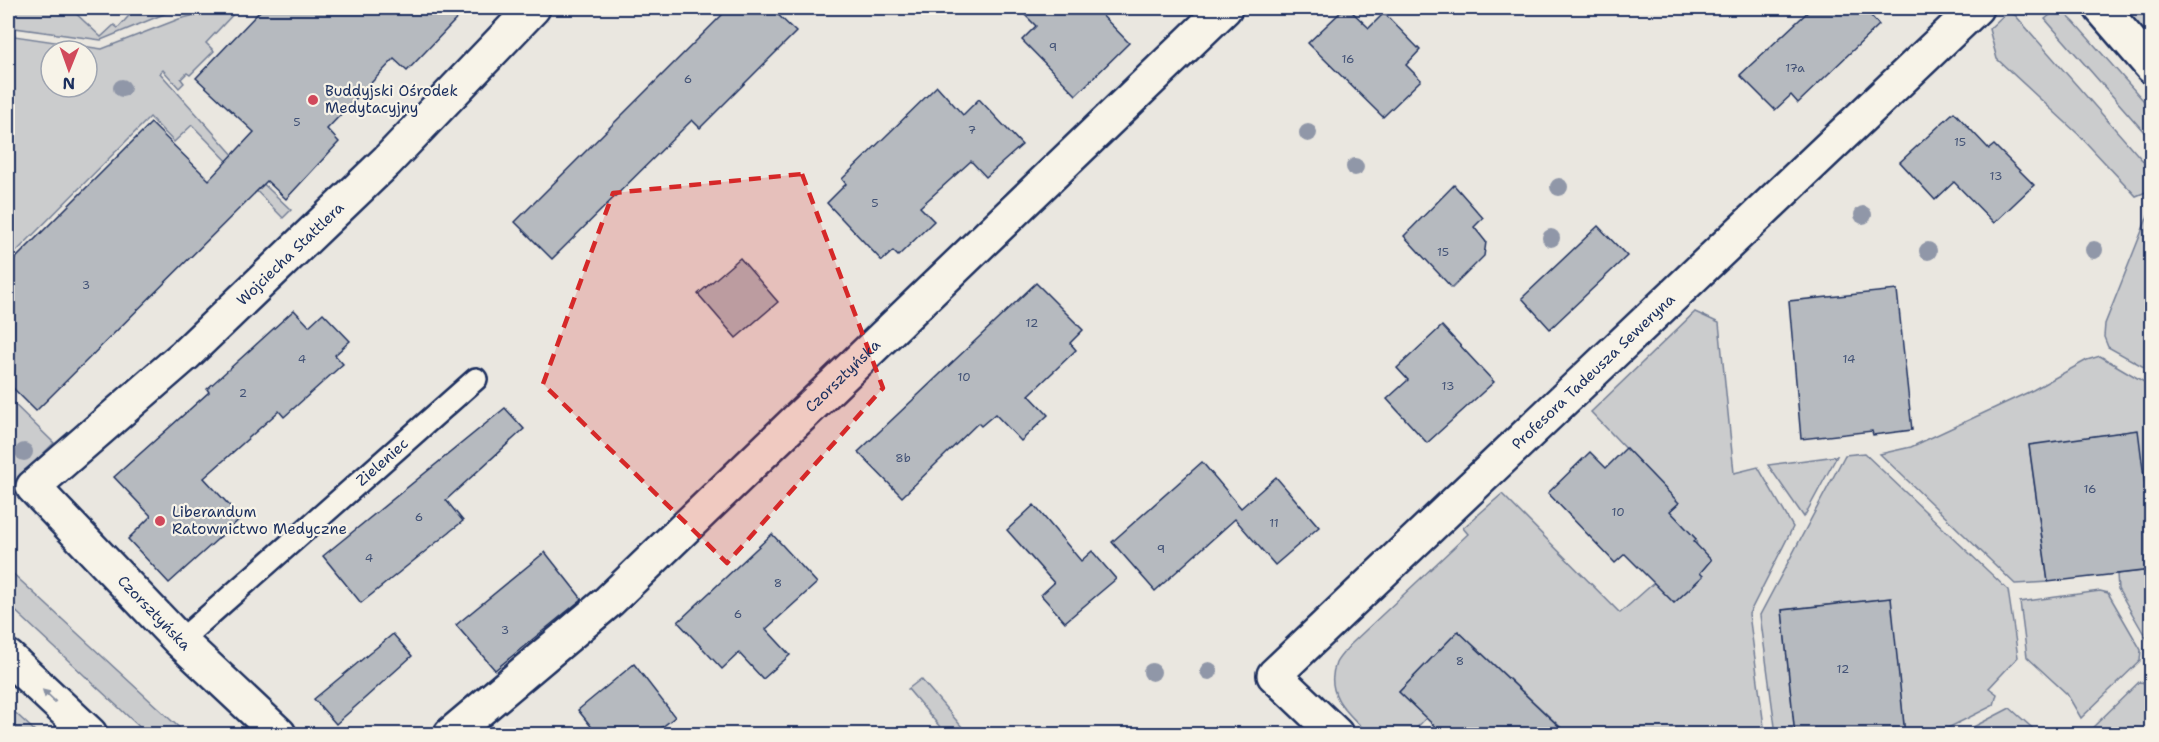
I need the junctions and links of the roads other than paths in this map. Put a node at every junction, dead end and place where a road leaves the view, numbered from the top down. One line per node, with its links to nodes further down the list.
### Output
1 (532, 8): 7 (street, Wojciecha Stattlera)
2 (1225, 8): 12 (street, Czorsztyńska)
3 (1976, 8): 13 (street, Profesora Tadeusza Seweryna)
4 (2102, 8): 5 (street)
5 (2151, 67)
6 (476, 379): 8 (lane, Zieleniec)
7 (33, 487): 8 (street, Czorsztyńska)
8 (180, 641): 11 (street, Czorsztyńska)
9 (8, 657): 10 (street, one-way to 9)
10 (90, 735)
11 (279, 735)
12 (451, 735)
13 (1335, 735)

